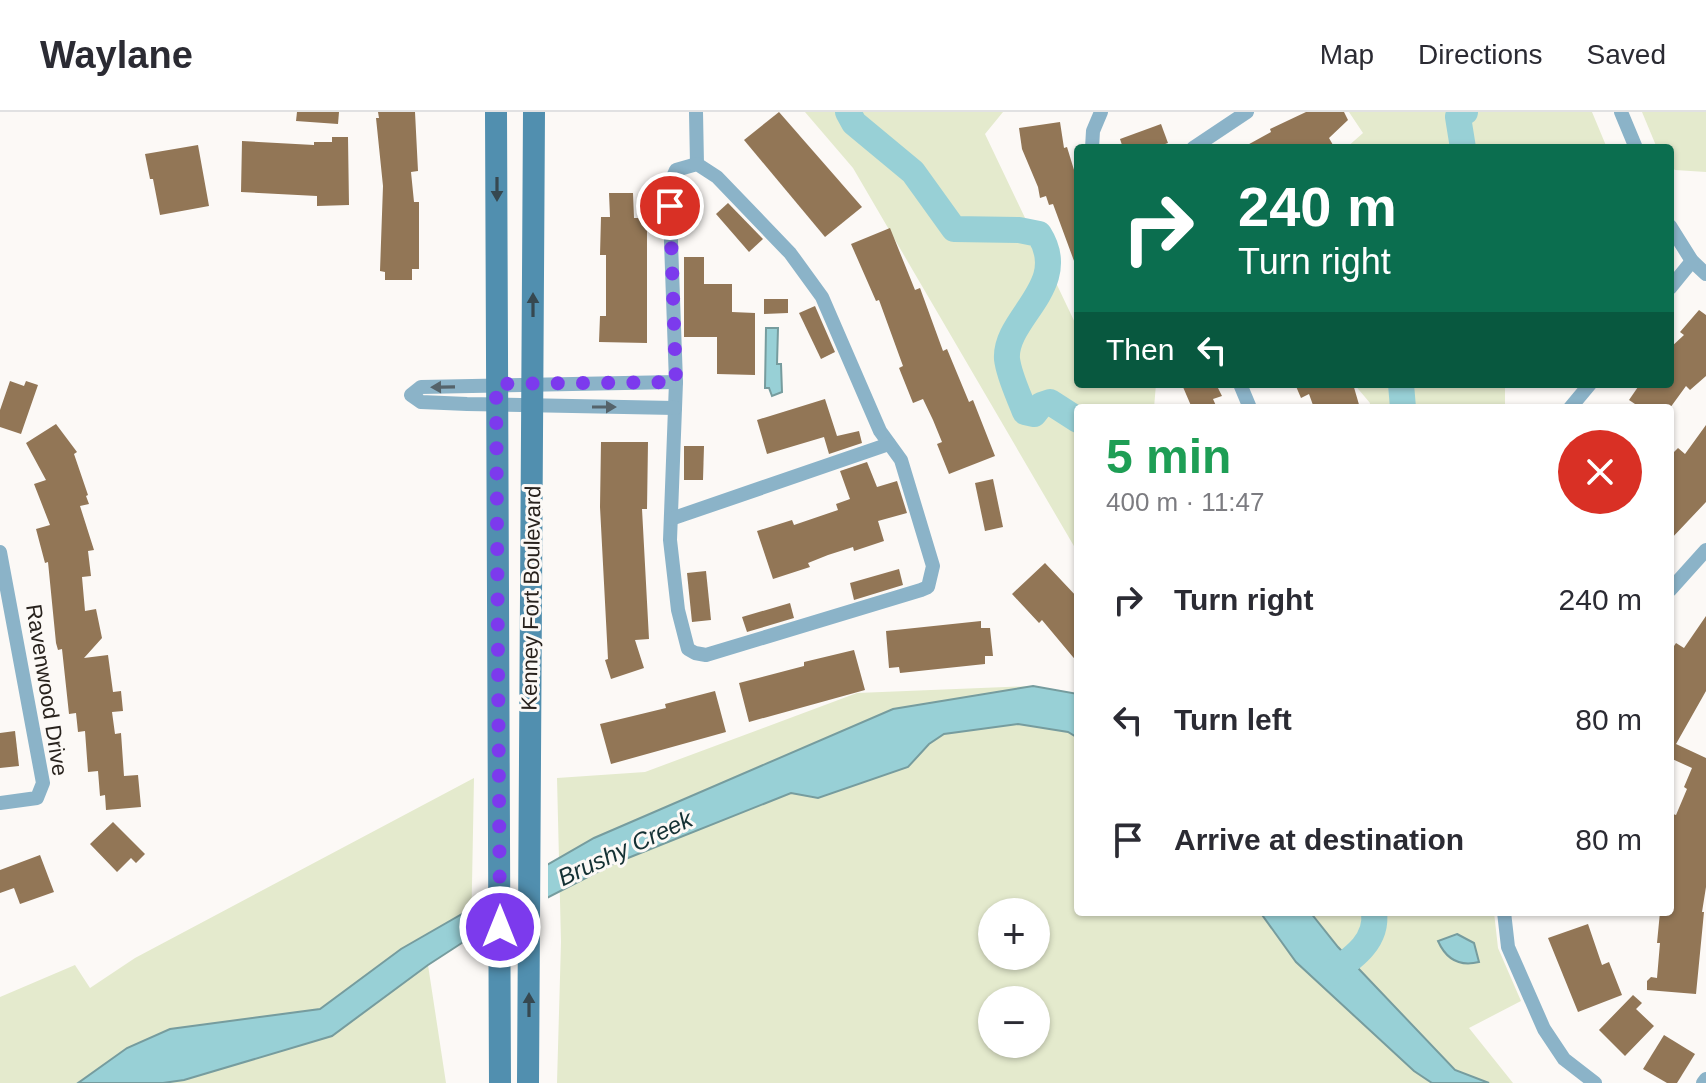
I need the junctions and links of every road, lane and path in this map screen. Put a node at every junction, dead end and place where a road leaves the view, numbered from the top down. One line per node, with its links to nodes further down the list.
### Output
1 (496, 112): 18 (main road, Kenney Fort Boulevard, one-way to 18)
2 (534, 112): 16 (main road, Kenney Fort Boulevard, one-way to 2)
3 (696, 112): 10 (street)
4 (1101, 112): 7 (street)
5 (1247, 112): 8 (street)
6 (1621, 112): 9 (street)
7 (1092, 144)
8 (1199, 144)
9 (1634, 144)
10 (697, 164): 15 (street); 22 (street)
11 (1674, 232): 12 (street)
12 (1692, 261): 13 (street); 14 (street)
13 (1706, 274)
14 (1674, 283)
15 (676, 382): 16 (street); 21 (street)
16 (533, 383): 18 (street, one-way to 18); 20 (main road, Kenney Fort Boulevard)
17 (1587, 388): 19 (street)
18 (496, 395): 20 (street); 29 (main road, Kenney Fort Boulevard)
19 (1573, 404)
20 (533, 407): 21 (street, one-way to 21); 30 (main road, Kenney Fort Boulevard, one-way to 20)
21 (675, 408): 23 (street)
22 (889, 444): 23 (street); 23 (street)
23 (671, 519)
24 (1706, 550): 26 (street)
25 (0, 552): 27 (street, Ravenwood Drive)
26 (1674, 586)
27 (0, 803)
28 (1504, 916): 31 (street)
29 (500, 1083)
30 (528, 1083)
31 (1595, 1083)

